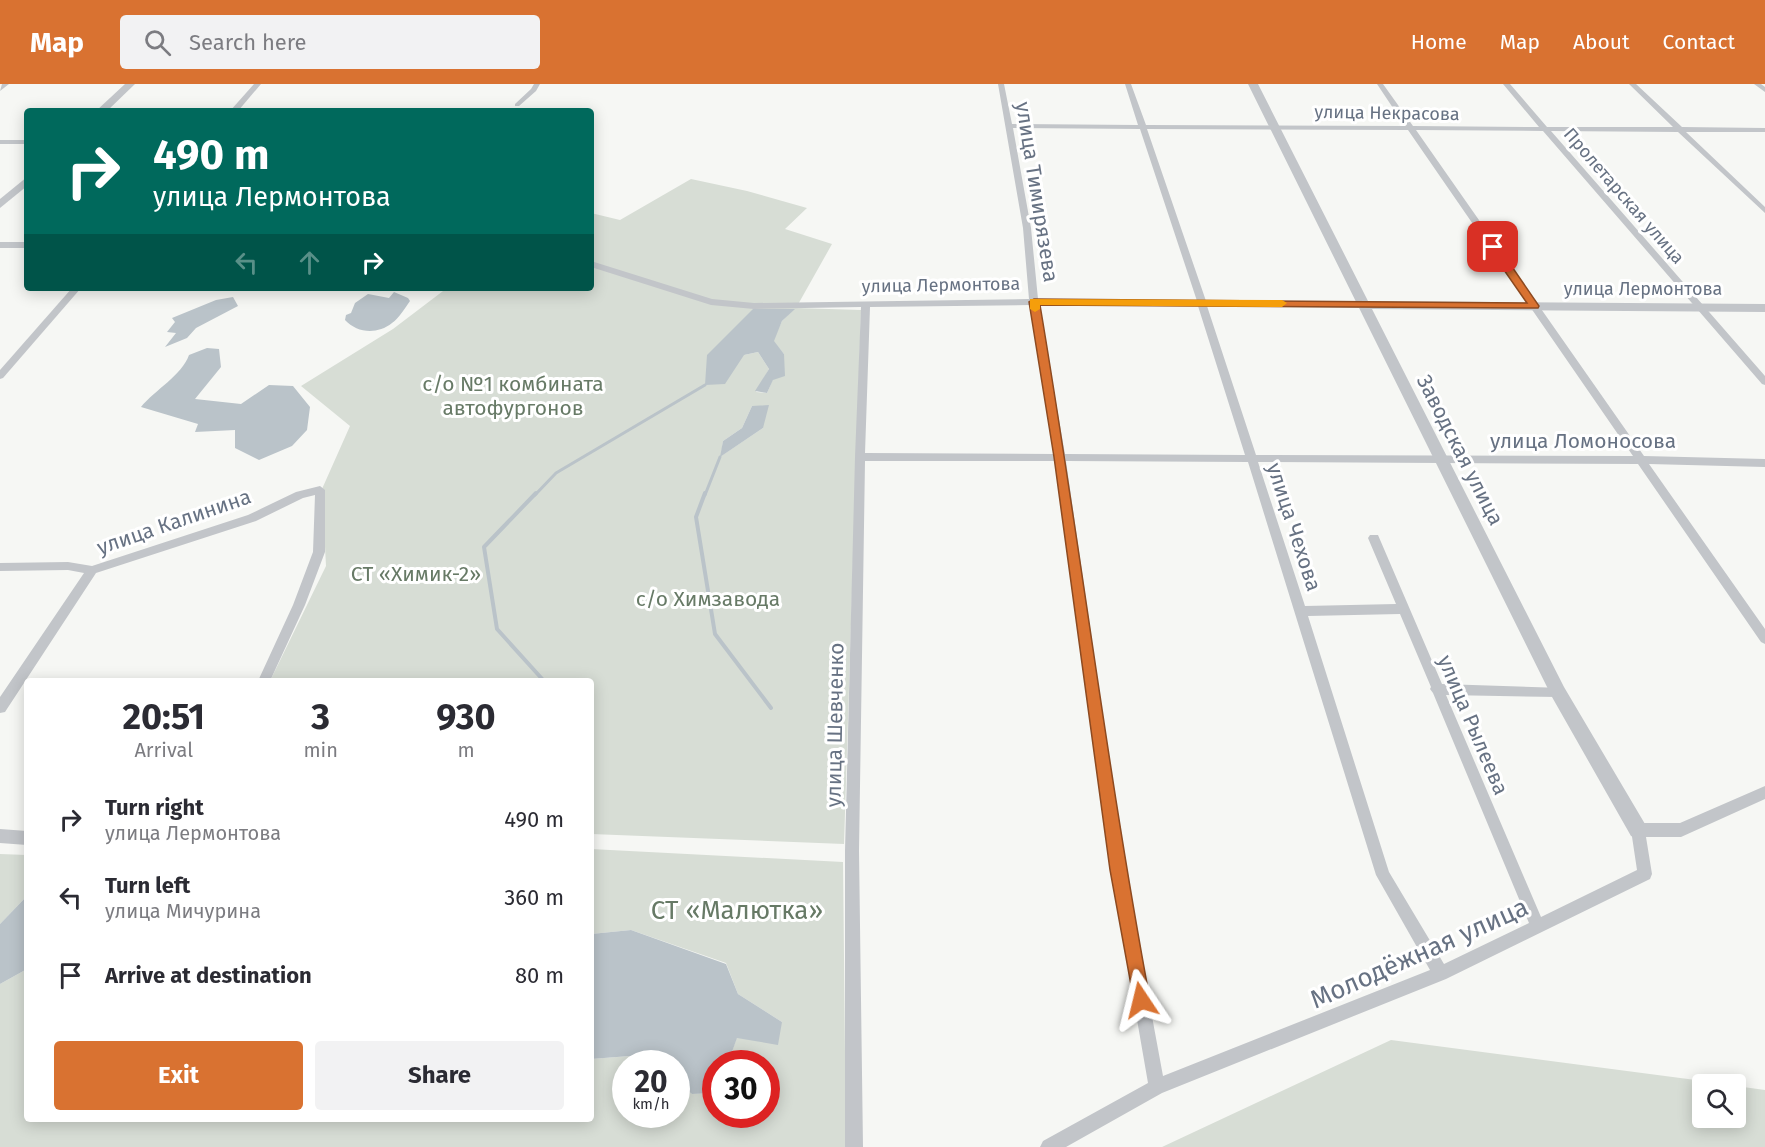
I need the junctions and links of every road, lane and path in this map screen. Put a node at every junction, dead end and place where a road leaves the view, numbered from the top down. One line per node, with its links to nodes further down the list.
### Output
1 (6, 84): 12 (street)
2 (130, 84): 15 (street)
3 (258, 84): 16 (street)
4 (537, 84): 14 (street)
5 (1001, 84): 17 (street, улица Тимирязева)
6 (1128, 84): 18 (street, улица Чехова)
7 (1253, 84): 19 (street, Заводская улица)
8 (1380, 84): 20 (street)
9 (1506, 84): 21 (street, Пролетарская улица)
10 (1632, 84): 22 (street)
11 (1757, 84): 13 (street)
12 (0, 89)
13 (1765, 90)
14 (517, 105)
15 (104, 108)
16 (237, 108)
17 (1008, 126): 18 (street, улица Некрасова); 33 (street, улица Тимирязева)
18 (1143, 126): 19 (street, улица Некрасова); 34 (street, улица Чехова)
19 (1272, 127): 20 (street, улица Некрасова); 35 (street, Заводская улица)
20 (1412, 129): 21 (street, улица Некрасова); 37 (street)
21 (1545, 129): 22 (street, улица Некрасова); 38 (street, Пролетарская улица)
22 (1680, 130): 23 (street, улица Некрасова); 28 (street)
23 (1765, 130)
24 (0, 142): 25 (street)
25 (24, 142)
26 (24, 183): 27 (street)
27 (0, 205)
28 (1765, 211)
29 (0, 244): 30 (street)
30 (24, 245)
31 (594, 265): 36 (street, улица Лермонтова)
32 (74, 291): 40 (street)
33 (1034, 302): 34 (street, улица Лермонтова); 36 (street, улица Лермонтова); 42 (street, улица Тимирязева)
34 (1200, 302): 35 (street, улица Лермонтова); 44 (street, улица Чехова)
35 (1363, 304): 37 (street, улица Лермонтова); 45 (street, Заводская улица)
36 (866, 305): 43 (street, улица Шевченко)
37 (1534, 306): 38 (street, улица Лермонтова); 46 (street)
38 (1698, 307): 39 (street, улица Лермонтова); 41 (street, Пролетарская улица)
39 (1765, 308)
40 (0, 376)
41 (1765, 382)
42 (1060, 457): 43 (street, улица Ломоносова); 44 (street, улица Ломоносова); 64 (street, улица Тимирязева)
43 (860, 458): 65 (street, улица Шевченко)
44 (1251, 460): 45 (street, улица Ломоносова); 52 (street, улица Чехова)
45 (1442, 460): 46 (street, улица Ломоносова); 56 (street, Заводская улица)
46 (1640, 460): 47 (street, улица Ломоносова); 53 (street)
47 (1765, 463)
48 (1374, 538): 51 (street, улица Рылеева)
49 (0, 567): 50 (street, улица Калинина)
50 (92, 570): 54 (street, улица Калинина); 57 (street)
51 (1404, 609): 52 (street); 55 (street, улица Рылеева)
52 (1301, 611): 63 (street, улица Чехова)
53 (1765, 639)
54 (265, 678)
55 (1436, 689): 56 (street); 62 (street, улица Рылеева)
56 (1558, 692): 59 (street, Заводская улица)
57 (0, 708)
58 (1765, 792): 59 (street)
59 (1638, 830): 62 (street, Молодёжная улица)
60 (0, 836): 61 (street)
61 (24, 838)
62 (1538, 927): 63 (street, Молодёжная улица)
63 (1441, 974): 64 (street, Молодёжная улица)
64 (1157, 1088): 66 (street, Молодёжная улица)
65 (854, 1147)
66 (1049, 1147)

